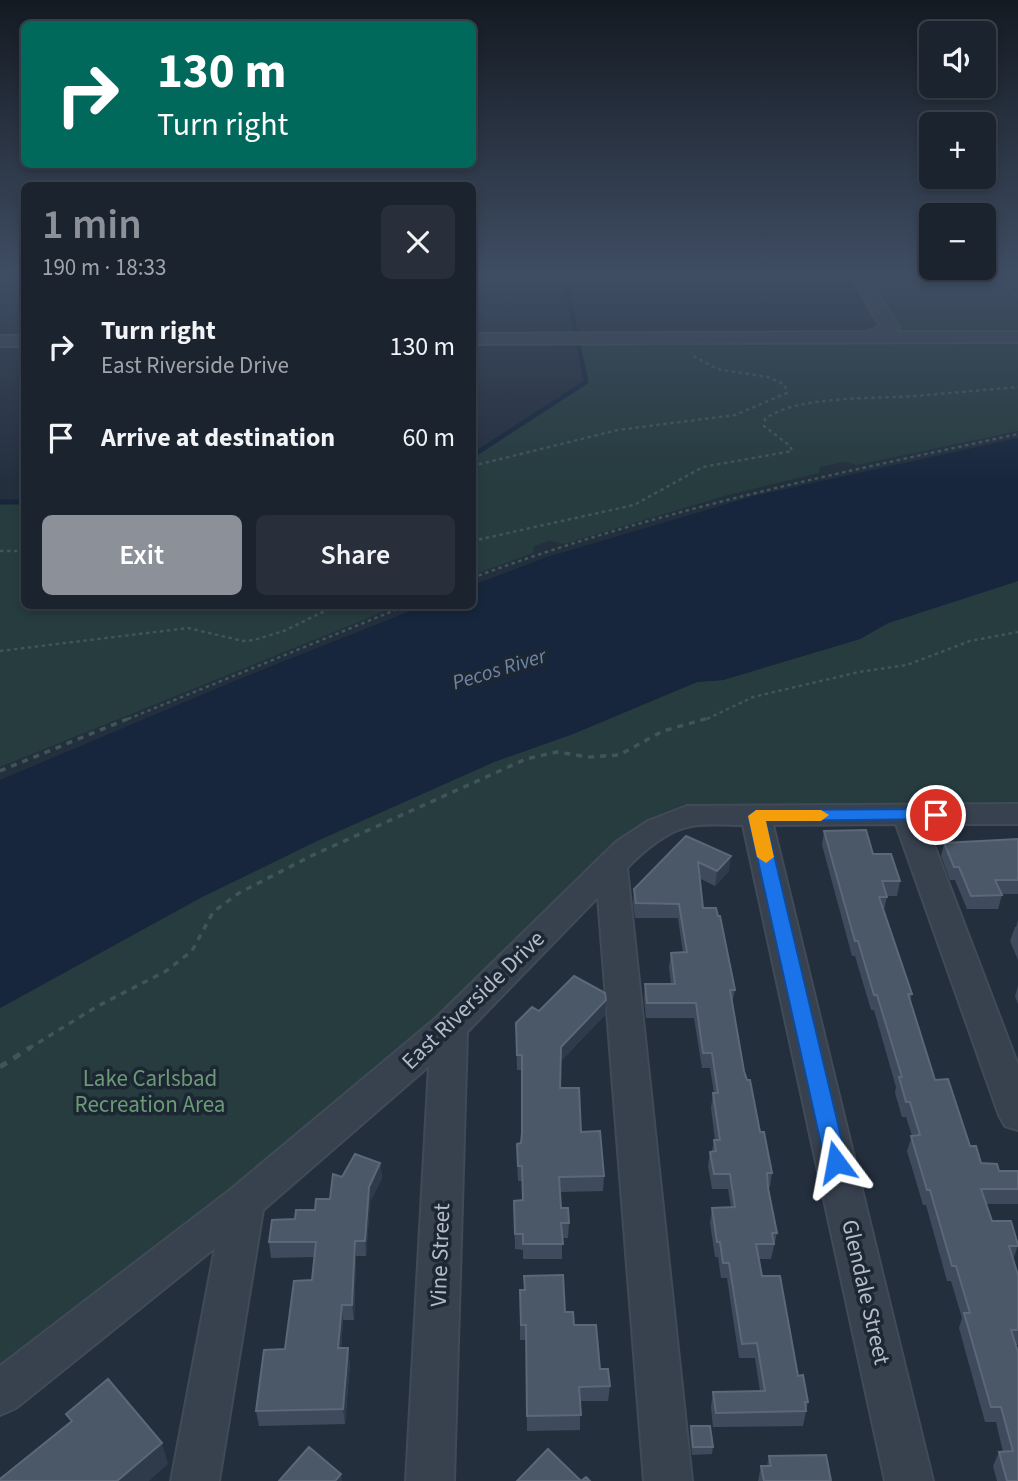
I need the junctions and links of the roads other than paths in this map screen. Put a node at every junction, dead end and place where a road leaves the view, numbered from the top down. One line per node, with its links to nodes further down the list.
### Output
1 (1018, 814): 2 (street, East Riverside Drive)
2 (908, 815): 3 (street, East Riverside Drive); 6 (street)
3 (756, 816): 4 (street, East Riverside Drive); 12 (street, Glendale Street)
4 (611, 865): 5 (street, East Riverside Drive); 11 (street)
5 (449, 1028): 7 (street, East Riverside Drive); 10 (street, Vine Street)
6 (1018, 1115)
7 (244, 1202): 8 (street, East Riverside Drive); 9 (street)
8 (0, 1393)
9 (195, 1481)
10 (430, 1481)
11 (668, 1481)
12 (909, 1481)

